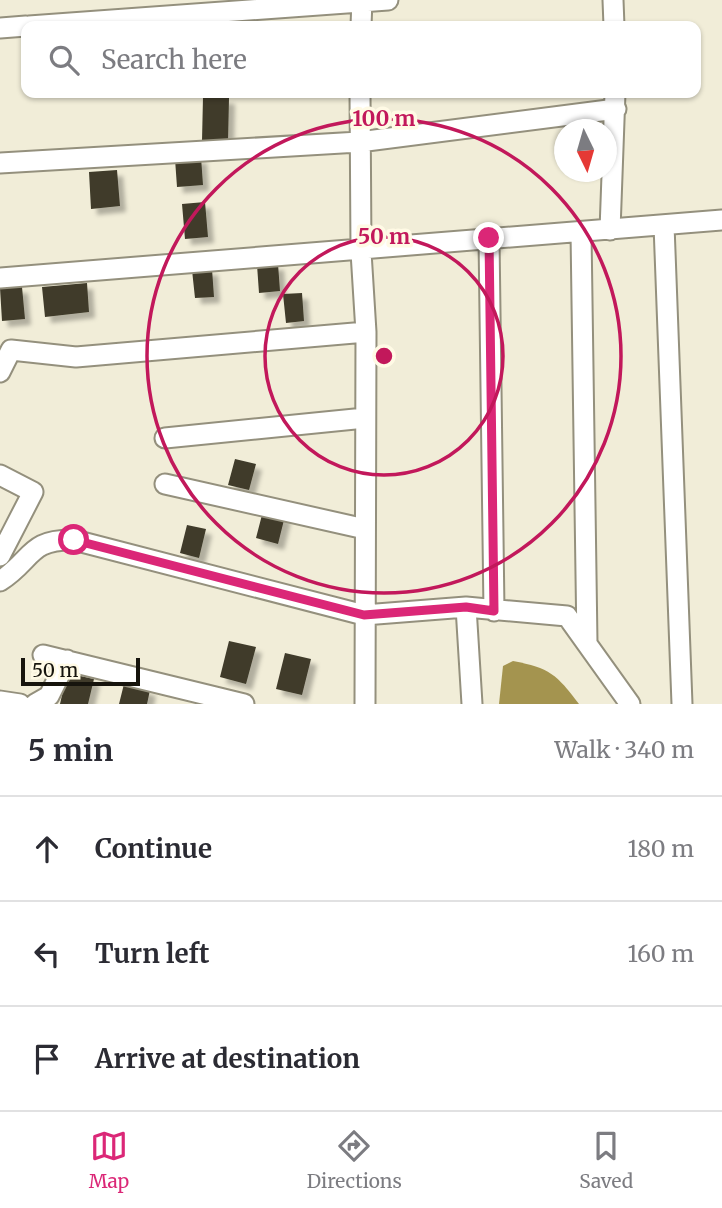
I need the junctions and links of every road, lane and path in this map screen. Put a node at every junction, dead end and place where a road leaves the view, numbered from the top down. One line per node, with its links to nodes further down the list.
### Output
1 (388, 0): 3 (street)
2 (613, 0): 6 (street)
3 (362, 1): 4 (street); 5 (street)
4 (95, 21)
5 (361, 21)
6 (614, 21)
7 (21, 26): 8 (street)
8 (0, 28)
9 (360, 98): 11 (street)
10 (616, 101): 11 (street); 15 (street)
11 (359, 142): 12 (street); 18 (street)
12 (0, 163)
13 (722, 220): 14 (street)
14 (664, 225): 15 (street); 42 (street)
15 (610, 230): 16 (street)
16 (581, 232): 17 (street); 32 (street)
17 (489, 238): 18 (street); 30 (street)
18 (361, 251): 19 (street); 20 (street)
19 (0, 278)
20 (366, 332): 21 (street); 22 (street)
21 (0, 372)
22 (365, 418): 23 (street); 26 (street)
23 (165, 438)
24 (0, 475): 27 (street)
25 (165, 484): 26 (street)
26 (365, 529): 31 (street)
27 (0, 556)
28 (0, 581): 31 (street)
29 (466, 607): 30 (street); 31 (street); 40 (street)
30 (494, 611): 32 (street)
31 (364, 615): 39 (street)
32 (587, 643): 41 (street)
33 (43, 655): 34 (street)
34 (67, 660): 37 (street); 38 (street)
35 (0, 701): 36 (street)
36 (20, 704)
37 (35, 704)
38 (244, 704)
39 (365, 704)
40 (472, 704)
41 (629, 704)
42 (682, 704)

